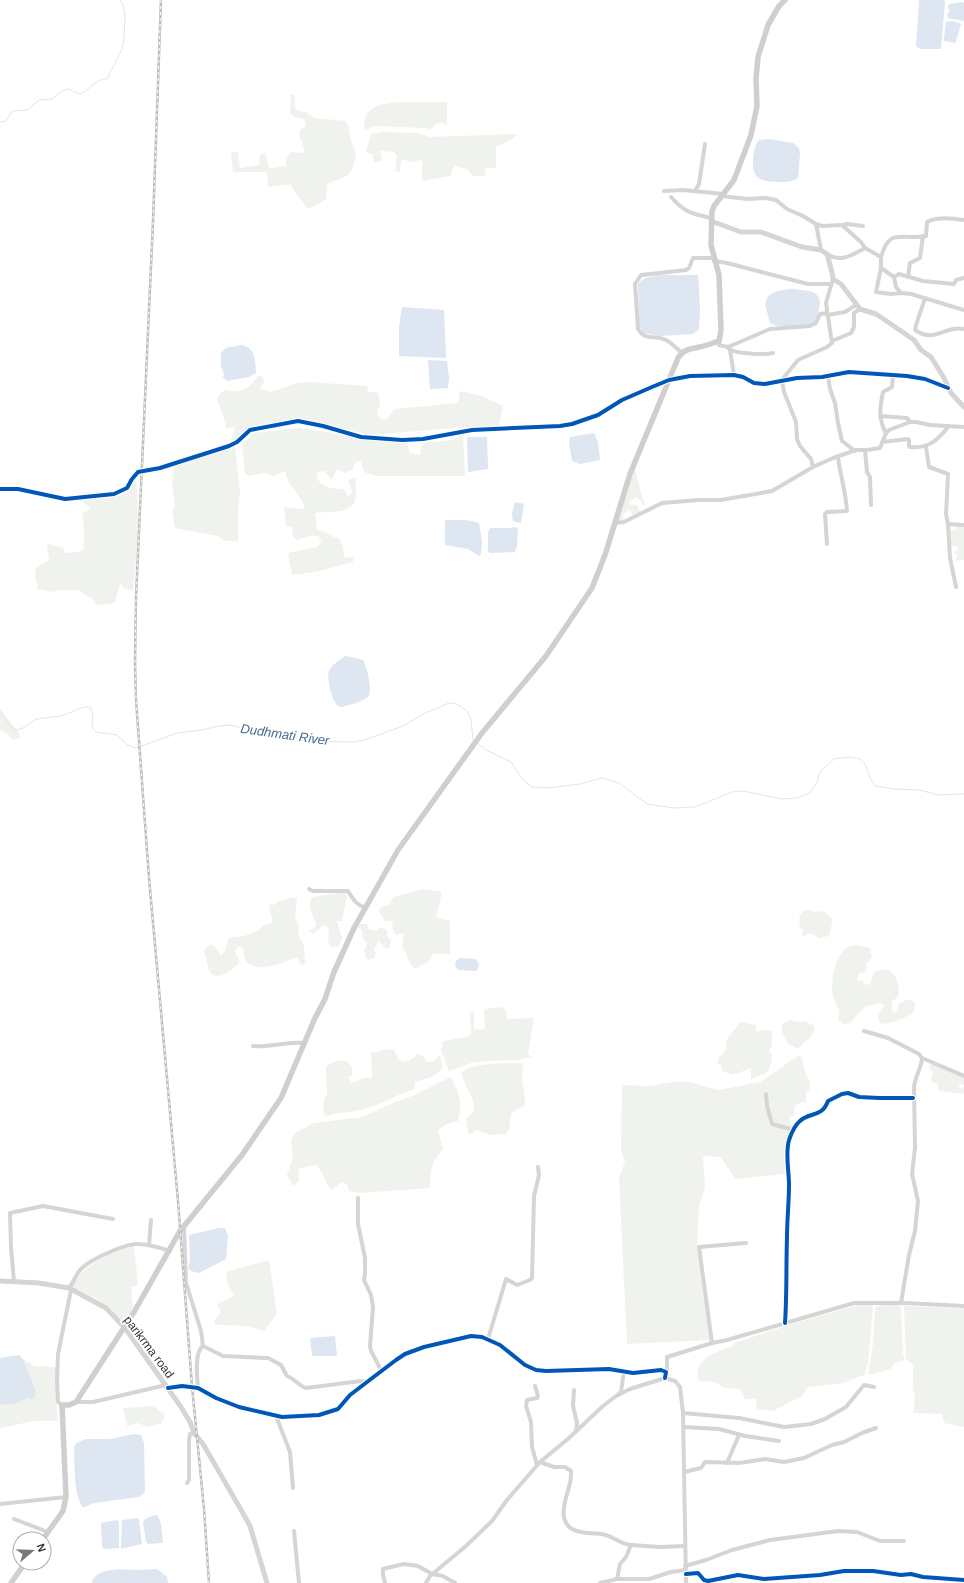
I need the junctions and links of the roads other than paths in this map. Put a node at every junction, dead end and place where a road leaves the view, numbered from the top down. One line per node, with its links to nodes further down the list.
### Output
1 (785, 0): 5 (main road)
2 (705, 144): 4 (street)
3 (664, 191): 4 (street)
4 (695, 191): 5 (street)
5 (722, 195): 7 (main road); 9 (street)
6 (671, 197): 7 (street)
7 (711, 220): 14 (street); 17 (main road)
8 (964, 220): 12 (street)
9 (816, 224): 10 (street); 14 (street)
10 (842, 225): 11 (street); 13 (street)
11 (863, 226)
12 (924, 236): 16 (street); 20 (street)
13 (865, 248): 15 (street); 16 (street)
14 (821, 250): 15 (street)
15 (827, 254): 22 (street)
16 (881, 257): 18 (street)
17 (714, 260): 22 (street); 29 (main road); 32 (street)
18 (881, 268): 19 (street); 23 (street)
19 (894, 277): 20 (street); 23 (street)
20 (908, 277): 21 (street)
21 (964, 278)
22 (831, 281): 25 (street); 27 (street)
23 (901, 293): 24 (street)
24 (925, 298): 26 (street); 28 (street)
25 (858, 307): 27 (street); 30 (street); 39 (street)
26 (964, 310)
27 (827, 314): 30 (street); 31 (street)
28 (964, 329)
29 (719, 341): 31 (street); 32 (main road)
30 (832, 341): 38 (street)
31 (729, 349): 33 (street); 34 (street)
32 (682, 352): 37 (main road)
33 (773, 353)
34 (734, 375): 37 (street); 38 (street)
35 (893, 375): 36 (street); 39 (street); 41 (street)
36 (828, 376): 38 (street); 49 (street)
37 (669, 380): 52 (street); 54 (main road)
38 (781, 382): 51 (street)
39 (948, 388): 40 (street)
40 (964, 408)
41 (880, 416): 42 (street); 45 (street)
42 (910, 422): 43 (street); 45 (street)
43 (948, 427): 44 (street); 47 (street)
44 (964, 428)
45 (886, 433): 46 (street)
46 (882, 442): 47 (street); 48 (street)
47 (926, 446): 55 (street)
48 (865, 450): 49 (street); 53 (street)
49 (855, 451): 50 (street)
50 (838, 457): 51 (street); 57 (street)
51 (813, 467): 54 (street)
52 (0, 489)
53 (871, 505)
54 (615, 524): 60 (main road)
55 (948, 524): 56 (street); 58 (street)
56 (964, 525)
57 (827, 544)
58 (956, 587)
59 (309, 889): 60 (street)
60 (366, 908): 62 (main road)
61 (864, 1031): 64 (street)
62 (304, 1043): 63 (street); 73 (main road)
63 (253, 1046)
64 (922, 1058): 65 (street); 67 (street)
65 (964, 1076)
66 (766, 1094): 68 (street)
67 (914, 1098): 68 (street); 80 (street)
68 (794, 1130): 82 (street)
69 (538, 1167): 84 (street)
70 (358, 1198): 87 (street)
71 (113, 1220): 78 (street)
72 (151, 1220): 75 (street)
73 (184, 1228): 76 (main road); 86 (street)
74 (746, 1243): 85 (street)
75 (149, 1245): 76 (street); 79 (street)
76 (170, 1251): 83 (main road)
77 (0, 1281): 78 (street, parikrma road)
78 (14, 1282): 79 (street, parikrma road)
79 (70, 1289): 83 (street, parikrma road); 98 (street)
80 (901, 1303): 81 (street); 82 (street)
81 (964, 1306)
82 (785, 1323): 85 (street)
83 (125, 1328): 92 (street, parikrma road); 97 (main road)
84 (488, 1339): 87 (street); 88 (street)
85 (712, 1343): 89 (street)
86 (203, 1346): 90 (street); 94 (street)
87 (380, 1370): 90 (street)
88 (624, 1371): 89 (street); 96 (street)
89 (666, 1375): 96 (street); 99 (street)
90 (367, 1382): 100 (street)
91 (535, 1386): 108 (street)
92 (167, 1387): 94 (street); 97 (street); 104 (street, parikrma road)
93 (874, 1387): 99 (street)
94 (198, 1388): 100 (street)
95 (574, 1390): 103 (street)
96 (616, 1396): 103 (street)
97 (76, 1402): 98 (main road)
98 (62, 1405): 112 (main road)
99 (683, 1413): 101 (street)
100 (276, 1416): 111 (street)
101 (684, 1427): 105 (street); 109 (street)
102 (876, 1428): 107 (street)
103 (576, 1432): 108 (street)
104 (194, 1433): 110 (street); 127 (street, parikrma road)
105 (739, 1435): 106 (street); 107 (street)
106 (779, 1441)
107 (727, 1463): 109 (street)
108 (539, 1464): 119 (street); 123 (street)
109 (684, 1472): 120 (street)
110 (187, 1484)
111 (293, 1488)
112 (66, 1497): 113 (street); 116 (main road)
113 (0, 1504)
114 (14, 1519): 115 (street)
115 (45, 1531)
116 (49, 1531)
117 (294, 1531): 128 (street)
118 (904, 1541): 121 (street)
119 (631, 1544): 120 (street); 124 (street)
120 (685, 1546): 121 (street)
121 (685, 1570): 124 (street); 125 (street); 133 (street)
122 (19, 1571): 126 (main road)
123 (432, 1574): 129 (street); 130 (street); 131 (street)
124 (617, 1579): 132 (street)
125 (964, 1580)
126 (10, 1583)
127 (266, 1583)
128 (299, 1583)
129 (385, 1583)
130 (426, 1583)
131 (455, 1583)
132 (600, 1583)
133 (686, 1583)

